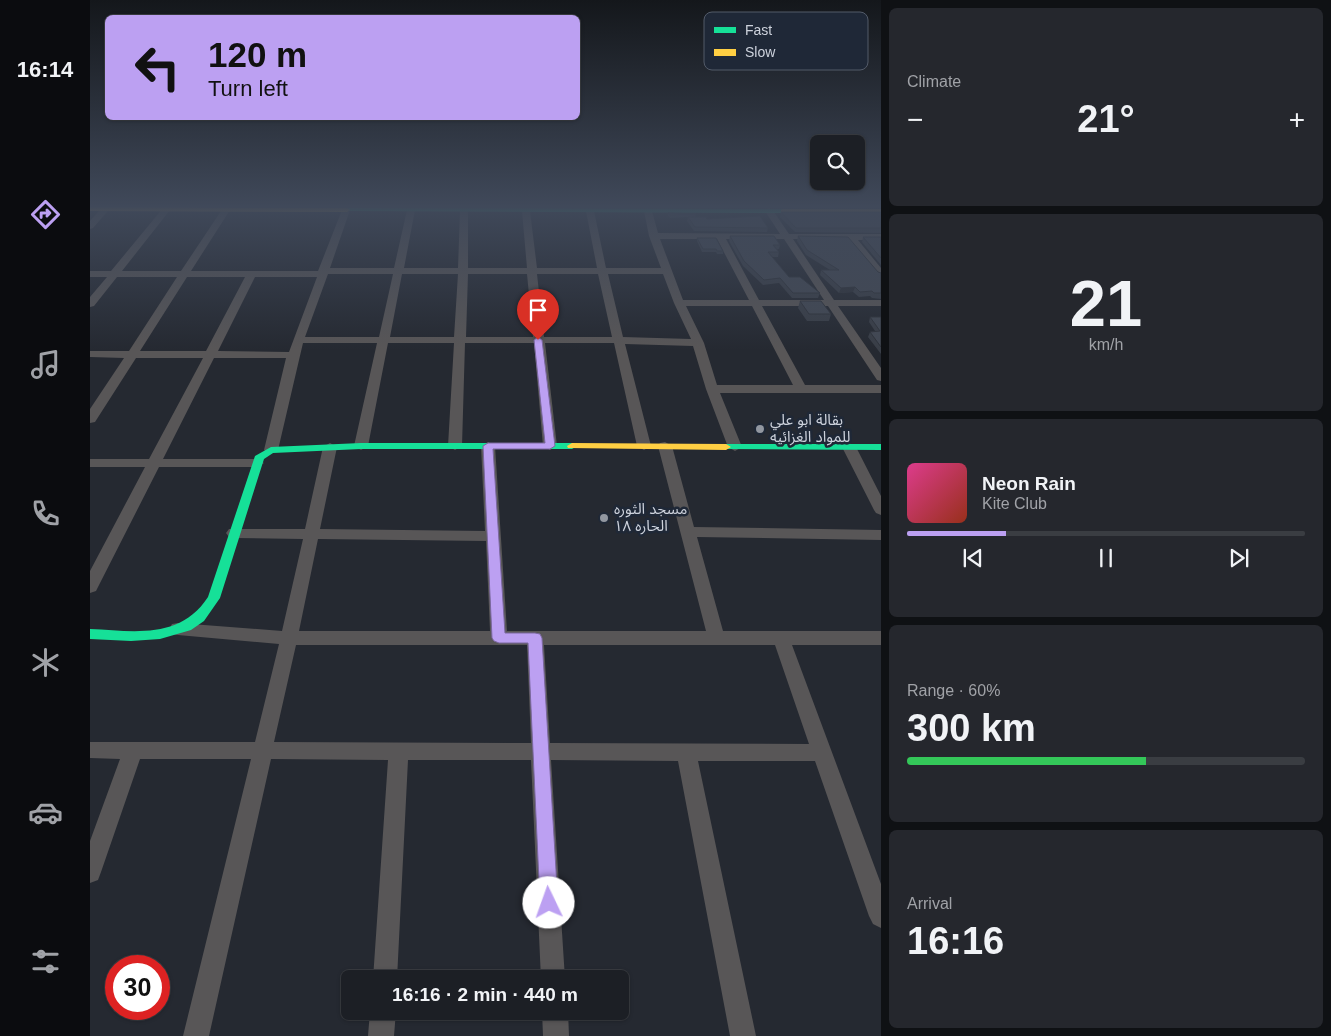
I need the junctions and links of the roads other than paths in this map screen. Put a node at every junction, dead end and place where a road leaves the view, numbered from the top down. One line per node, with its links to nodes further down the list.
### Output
1 (129, 253): 19 (street)
2 (198, 253): 20 (street)
3 (329, 253): 17 (street)
4 (399, 253): 12 (street)
5 (462, 253): 13 (street)
6 (530, 253): 14 (street)
7 (598, 253): 15 (street)
8 (660, 253): 16 (street)
9 (729, 253): 24 (street)
10 (798, 253): 25 (street)
11 (864, 253): 22 (street)
12 (398, 271): 13 (street); 17 (street); 29 (street)
13 (463, 271): 14 (street); 30 (street)
14 (531, 271): 15 (street); 31 (street)
15 (602, 271): 16 (street); 32 (street)
16 (667, 271): 23 (street)
17 (323, 273): 21 (street); 28 (street)
18 (90, 274): 19 (street)
19 (114, 274): 20 (street); 27 (street)
20 (184, 274): 21 (street); 35 (street)
21 (252, 274): 36 (street)
22 (881, 274)
23 (680, 303): 24 (street); 33 (street)
24 (755, 303): 25 (street); 40 (street)
25 (831, 303): 26 (street); 38 (street)
26 (881, 303)
27 (90, 304)
28 (298, 340): 29 (street); 37 (street)
29 (383, 340): 30 (street); 44 (street)
30 (460, 340): 31 (street); 45 (street)
31 (538, 340): 32 (street); 47 (street)
32 (618, 340): 33 (street); 48 (street)
33 (698, 343): 39 (street)
34 (90, 354): 35 (street)
35 (132, 354): 36 (street); 42 (street)
36 (210, 355): 37 (street); 55 (street)
37 (293, 355): 53 (street)
38 (881, 377)
39 (712, 390): 40 (street); 50 (street)
40 (801, 390): 41 (street)
41 (881, 390)
42 (90, 419)
43 (330, 446): 44 (street); 53 (street); 60 (street)
44 (361, 446): 45 (street)
45 (455, 446): 46 (street)
46 (488, 446): 47 (street); 62 (street)
47 (550, 446): 48 (street)
48 (644, 446): 49 (street)
49 (666, 446): 50 (street); 58 (street)
50 (734, 446): 51 (street)
51 (849, 447): 52 (street); 57 (street)
52 (881, 447)
53 (271, 450): 56 (street)
54 (90, 463): 55 (street)
55 (154, 463): 56 (street); 63 (street)
56 (257, 463): 59 (street)
57 (881, 510)
58 (688, 532): 61 (street); 69 (street)
59 (234, 533): 60 (street); 64 (street)
60 (310, 533): 62 (street); 66 (street)
61 (881, 535)
62 (493, 536): 67 (street)
63 (90, 586)
64 (178, 629): 65 (street); 66 (street)
65 (90, 634)
66 (289, 638): 67 (street); 74 (street)
67 (499, 638): 68 (street)
68 (535, 638): 69 (street); 76 (street)
69 (716, 638): 70 (street)
70 (781, 638): 71 (street); 78 (street)
71 (881, 638)
72 (90, 750): 73 (street)
73 (133, 750): 74 (street); 79 (street)
74 (263, 750): 75 (street); 85 (street)
75 (399, 751): 76 (street); 81 (street)
76 (541, 752): 77 (street); 82 (street)
77 (686, 752): 78 (street); 88 (street)
78 (823, 753): 80 (street)
79 (90, 872)
80 (881, 916)
81 (386, 970)
82 (553, 970)
83 (383, 1020): 86 (street)
84 (555, 1020): 87 (street)
85 (196, 1036)
86 (382, 1036)
87 (556, 1036)
88 (743, 1036)

